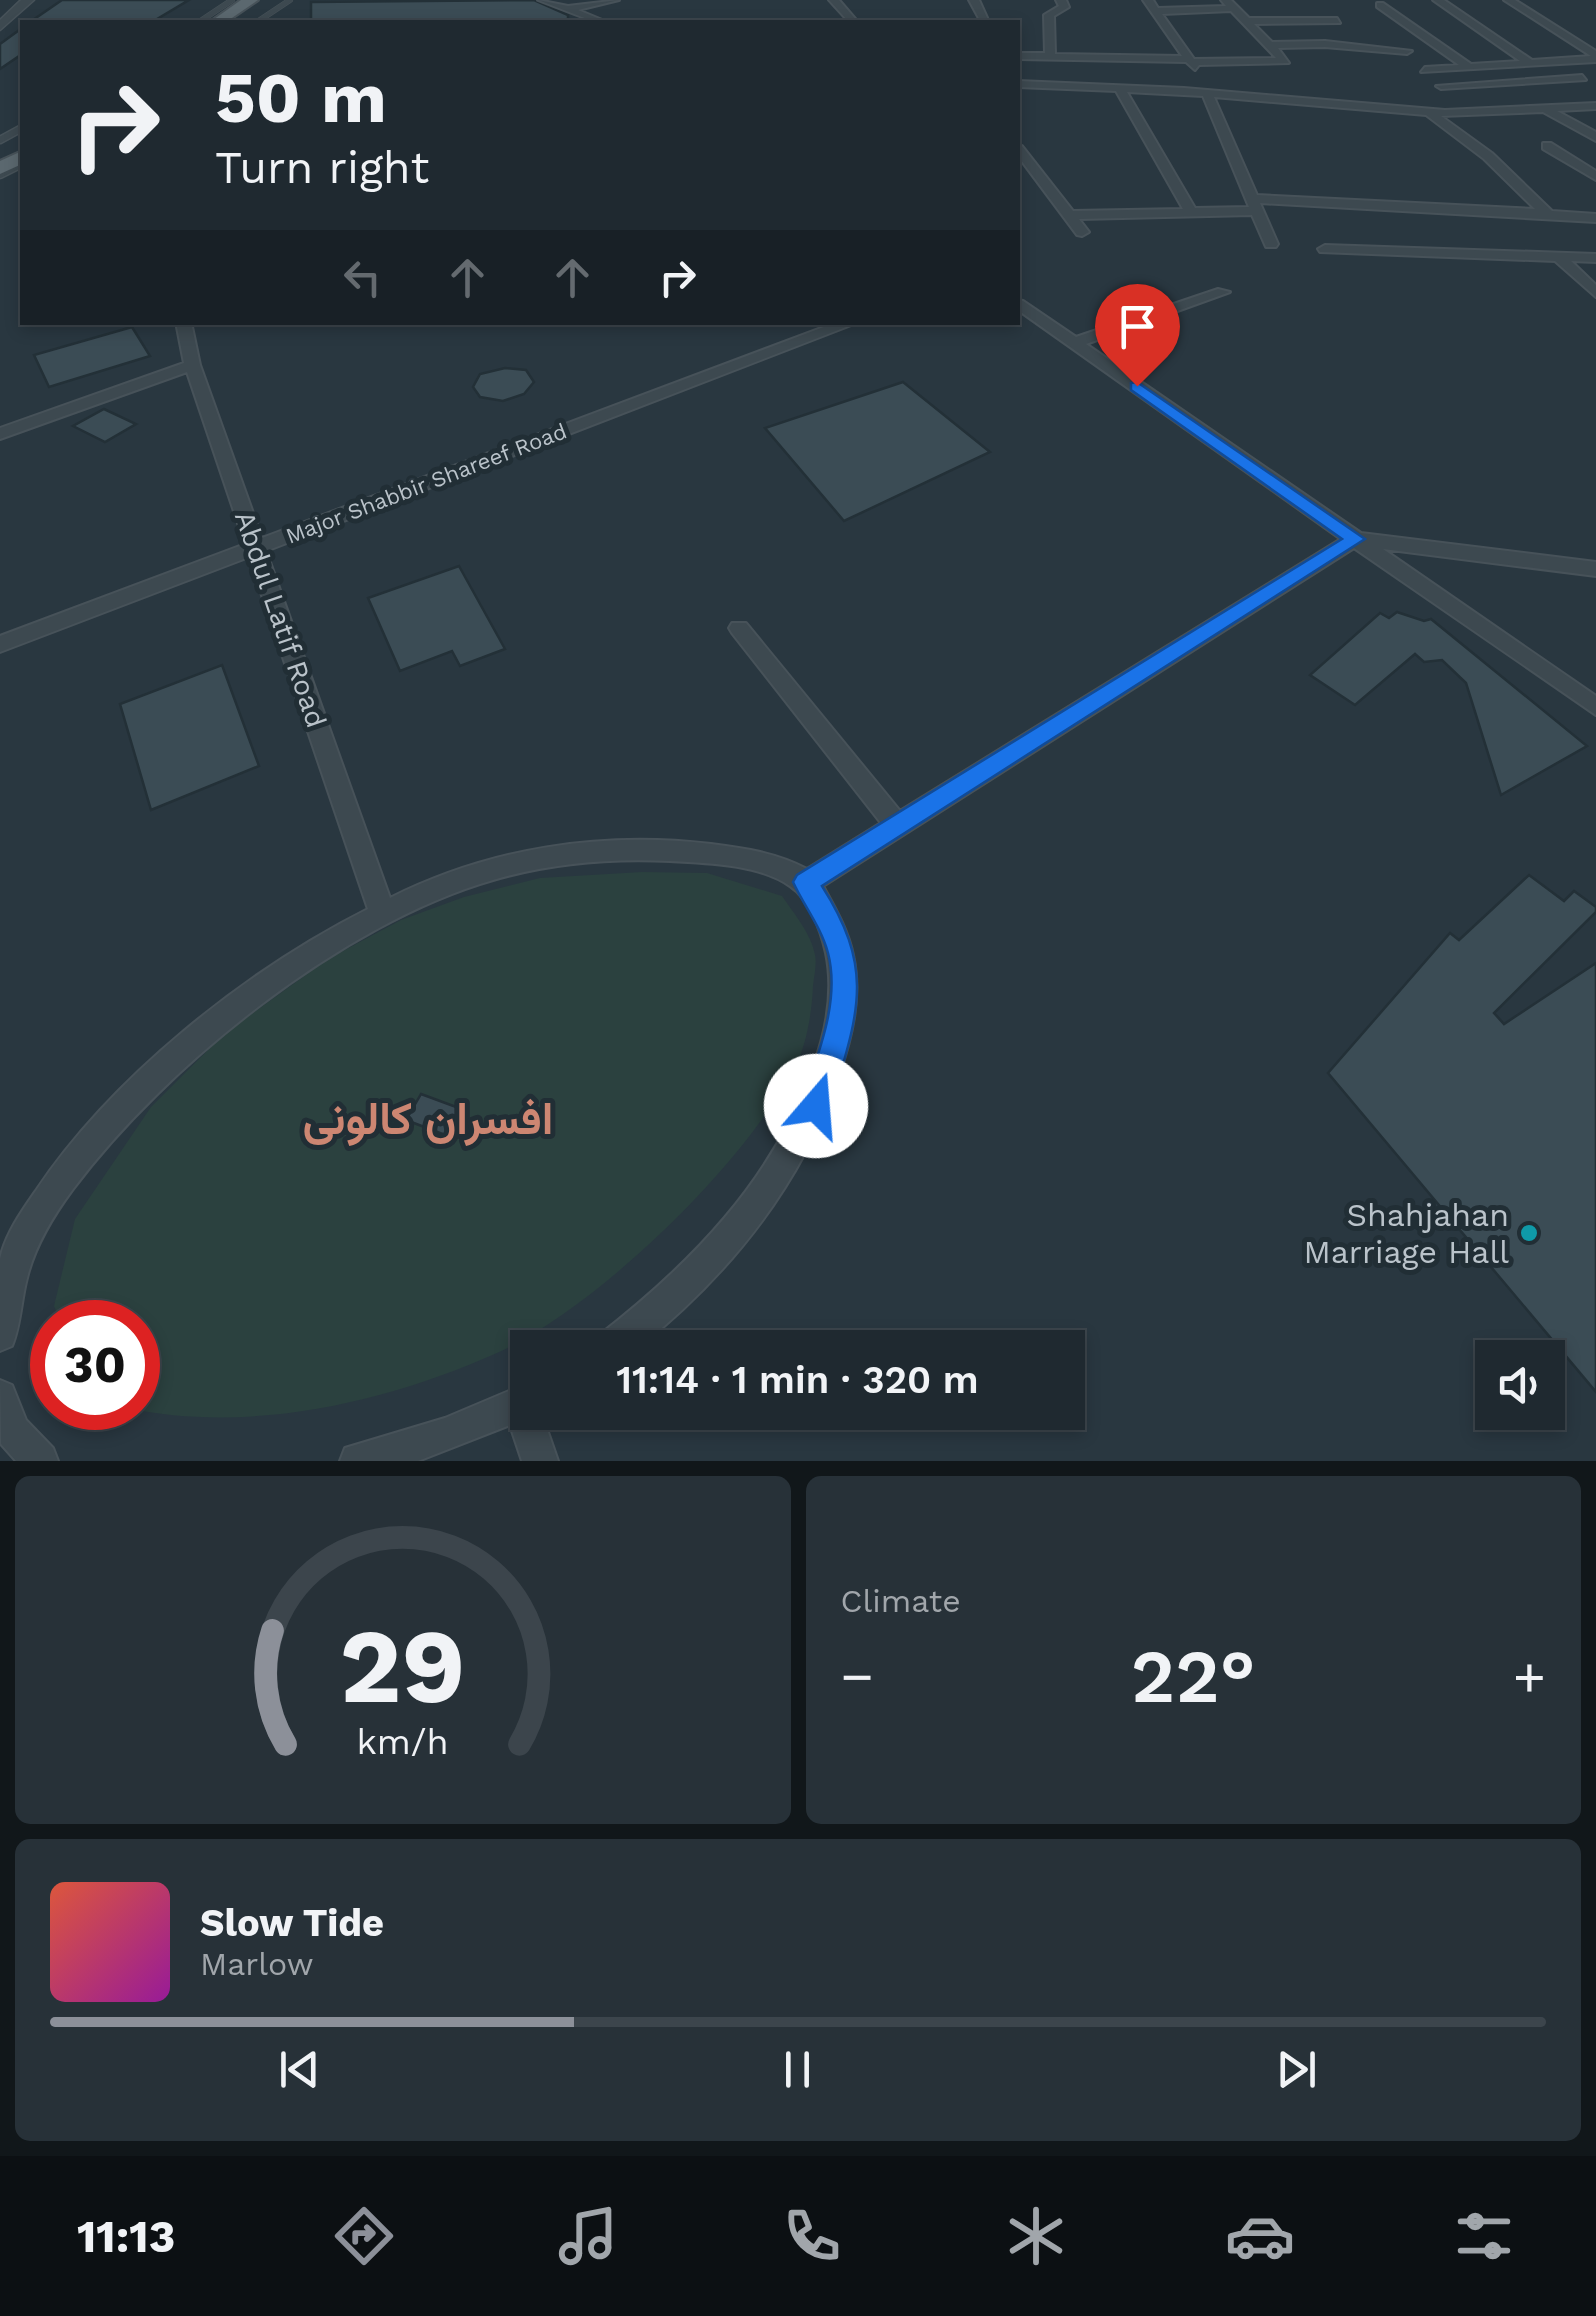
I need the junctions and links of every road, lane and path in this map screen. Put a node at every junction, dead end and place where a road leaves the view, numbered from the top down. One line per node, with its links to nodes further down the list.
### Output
1 (12, 0): 17 (street)
2 (28, 0): 27 (street)
3 (232, 0): 19 (lane)
4 (251, 0): 20 (main road)
5 (273, 0): 21 (main road)
6 (290, 0): 22 (lane)
7 (543, 0): 16 (street)
8 (614, 0): 16 (street)
9 (834, 0): 24 (street)
10 (1061, 0): 33 (street)
11 (1148, 0): 18 (street)
12 (1438, 0): 37 (street)
13 (1509, 0): 34 (street)
14 (1230, 4): 18 (street); 26 (street)
15 (1380, 5): 38 (street)
16 (567, 9): 23 (street)
17 (0, 10)
18 (1156, 11): 35 (street)
19 (202, 20)
20 (220, 20)
21 (242, 20)
22 (260, 20)
23 (597, 20)
24 (852, 20)
25 (1337, 21): 26 (street)
26 (1247, 22): 29 (street)
27 (0, 26)
28 (1396, 40): 30 (street)
29 (1269, 45): 30 (street); 35 (street)
30 (1407, 51): 39 (street)
31 (1020, 56): 32 (street)
32 (1035, 56): 33 (street); 42 (street)
33 (1050, 56): 35 (street)
34 (1596, 57): 36 (street)
35 (1190, 61): 46 (street)
36 (1563, 61): 37 (street); 40 (street)
37 (1530, 63): 38 (street)
38 (1469, 67): 39 (street)
39 (1425, 70): 43 (street)
40 (1582, 78): 43 (street); 45 (street)
41 (1020, 84): 42 (street)
42 (1047, 86): 44 (street)
43 (1441, 86): 50 (street)
44 (1120, 88): 46 (street); 56 (street)
45 (1596, 90)
46 (1211, 93): 49 (street); 55 (street)
47 (1596, 106): 48 (street)
48 (1545, 108): 50 (street); 51 (street)
49 (1430, 112): 50 (street); 57 (street)
50 (1466, 113)
51 (1596, 137)
52 (1547, 146): 54 (street)
53 (1020, 154): 58 (street)
54 (1596, 176)
55 (1254, 205): 56 (street); 57 (street); 61 (street)
56 (1191, 212): 58 (street)
57 (1547, 214): 59 (street)
58 (1070, 215): 60 (street)
59 (1596, 218)
60 (1082, 232)
61 (1270, 244)
62 (1325, 249): 63 (street)
63 (1560, 257): 64 (street); 66 (street)
64 (1596, 258)
65 (1223, 292): 70 (street)
66 (1596, 293)
67 (1020, 305): 70 (street)
68 (183, 325): 71 (street, Abdul Latif Road)
69 (844, 325): 74 (street, Major Shabbir Shareef Road)
70 (1074, 343): 73 (street)
71 (192, 365): 72 (street); 74 (street, Abdul Latif Road)
72 (0, 434)
73 (1356, 539): 75 (street); 78 (street); 79 (street)
74 (256, 546): 77 (street, Major Shabbir Shareef Road); 81 (street, Abdul Latif Road)
75 (1596, 569)
76 (740, 628): 79 (street)
77 (0, 644)
78 (1596, 707)
79 (898, 826): 80 (street)
80 (806, 882): 81 (street); 82 (street)
81 (382, 915): 83 (street)
82 (633, 1330)
83 (0, 1334)
84 (0, 1397): 87 (street)
85 (510, 1408): 88 (street)
86 (532, 1430): 89 (street)
87 (40, 1461)
88 (358, 1461)
89 (540, 1461)

